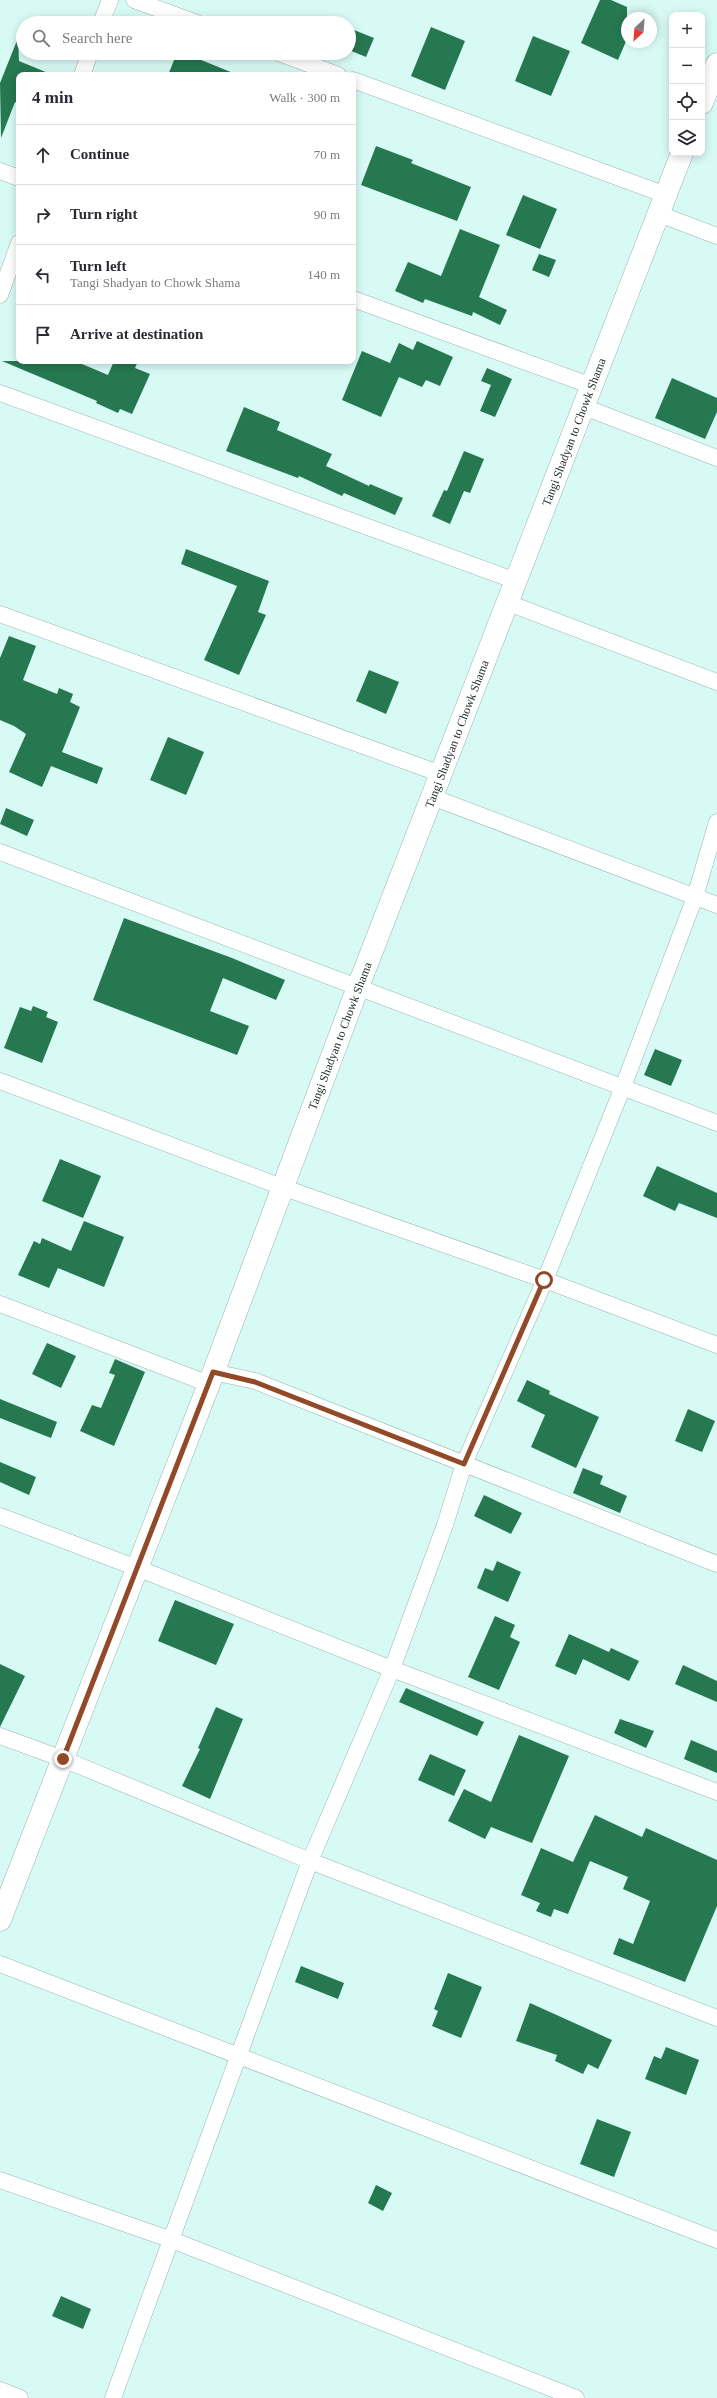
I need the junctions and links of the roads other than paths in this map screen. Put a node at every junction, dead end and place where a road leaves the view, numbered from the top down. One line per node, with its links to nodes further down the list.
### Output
1 (110, 0): 3 (street)
2 (134, 0): 4 (street)
3 (104, 16)
4 (178, 16)
5 (87, 60): 8 (street)
6 (298, 60): 9 (street)
7 (717, 64): 11 (main road)
8 (83, 72)
9 (330, 72)
10 (356, 81): 15 (street)
11 (705, 95)
12 (681, 156): 15 (main road, Tangi Shadyan to Chowk Shama)
13 (0, 171): 14 (street)
14 (16, 177)
15 (662, 205): 16 (street); 20 (main road, Tangi Shadyan to Chowk Shama)
16 (717, 236)
17 (16, 251): 18 (street)
18 (0, 295)
19 (356, 301): 20 (street)
20 (592, 386): 22 (main road, Tangi Shadyan to Chowk Shama)
21 (0, 393): 24 (street)
22 (584, 407): 23 (street); 24 (main road, Tangi Shadyan to Chowk Shama)
23 (717, 458)
24 (516, 581): 25 (main road, Tangi Shadyan to Chowk Shama)
25 (508, 603): 27 (street); 28 (main road, Tangi Shadyan to Chowk Shama)
26 (0, 614): 28 (street)
27 (717, 682)
28 (441, 774): 29 (main road, Tangi Shadyan to Chowk Shama)
29 (432, 797): 32 (street); 34 (main road, Tangi Shadyan to Chowk Shama)
30 (717, 822): 32 (street)
31 (0, 852): 34 (street)
32 (695, 897): 33 (street); 36 (street)
33 (717, 905)
34 (358, 987): 36 (street); 38 (main road, Tangi Shadyan to Chowk Shama)
35 (0, 1081): 38 (street)
36 (623, 1087): 37 (street); 39 (street)
37 (717, 1123)
38 (282, 1187): 39 (street); 42 (main road, Tangi Shadyan to Chowk Shama)
39 (544, 1280): 41 (street); 43 (street)
40 (0, 1304): 42 (street)
41 (717, 1345)
42 (211, 1378): 43 (street); 46 (main road, Tangi Shadyan to Chowk Shama)
43 (464, 1464): 45 (street); 47 (street)
44 (0, 1516): 46 (street)
45 (717, 1564)
46 (137, 1568): 47 (street); 49 (main road, Tangi Shadyan to Chowk Shama)
47 (392, 1669): 50 (street); 51 (street)
48 (0, 1736): 49 (street)
49 (63, 1759): 51 (street); 52 (main road, Tangi Shadyan to Chowk Shama)
50 (717, 1792)
51 (310, 1861): 54 (street); 55 (street)
52 (0, 1920)
53 (0, 1964): 55 (street)
54 (717, 2018)
55 (239, 2056): 57 (street); 58 (street)
56 (0, 2180): 57 (street)
57 (172, 2240): 61 (street); 62 (street)
58 (717, 2240)
59 (0, 2390): 60 (street)
60 (20, 2398)
61 (113, 2398)
62 (576, 2398)

